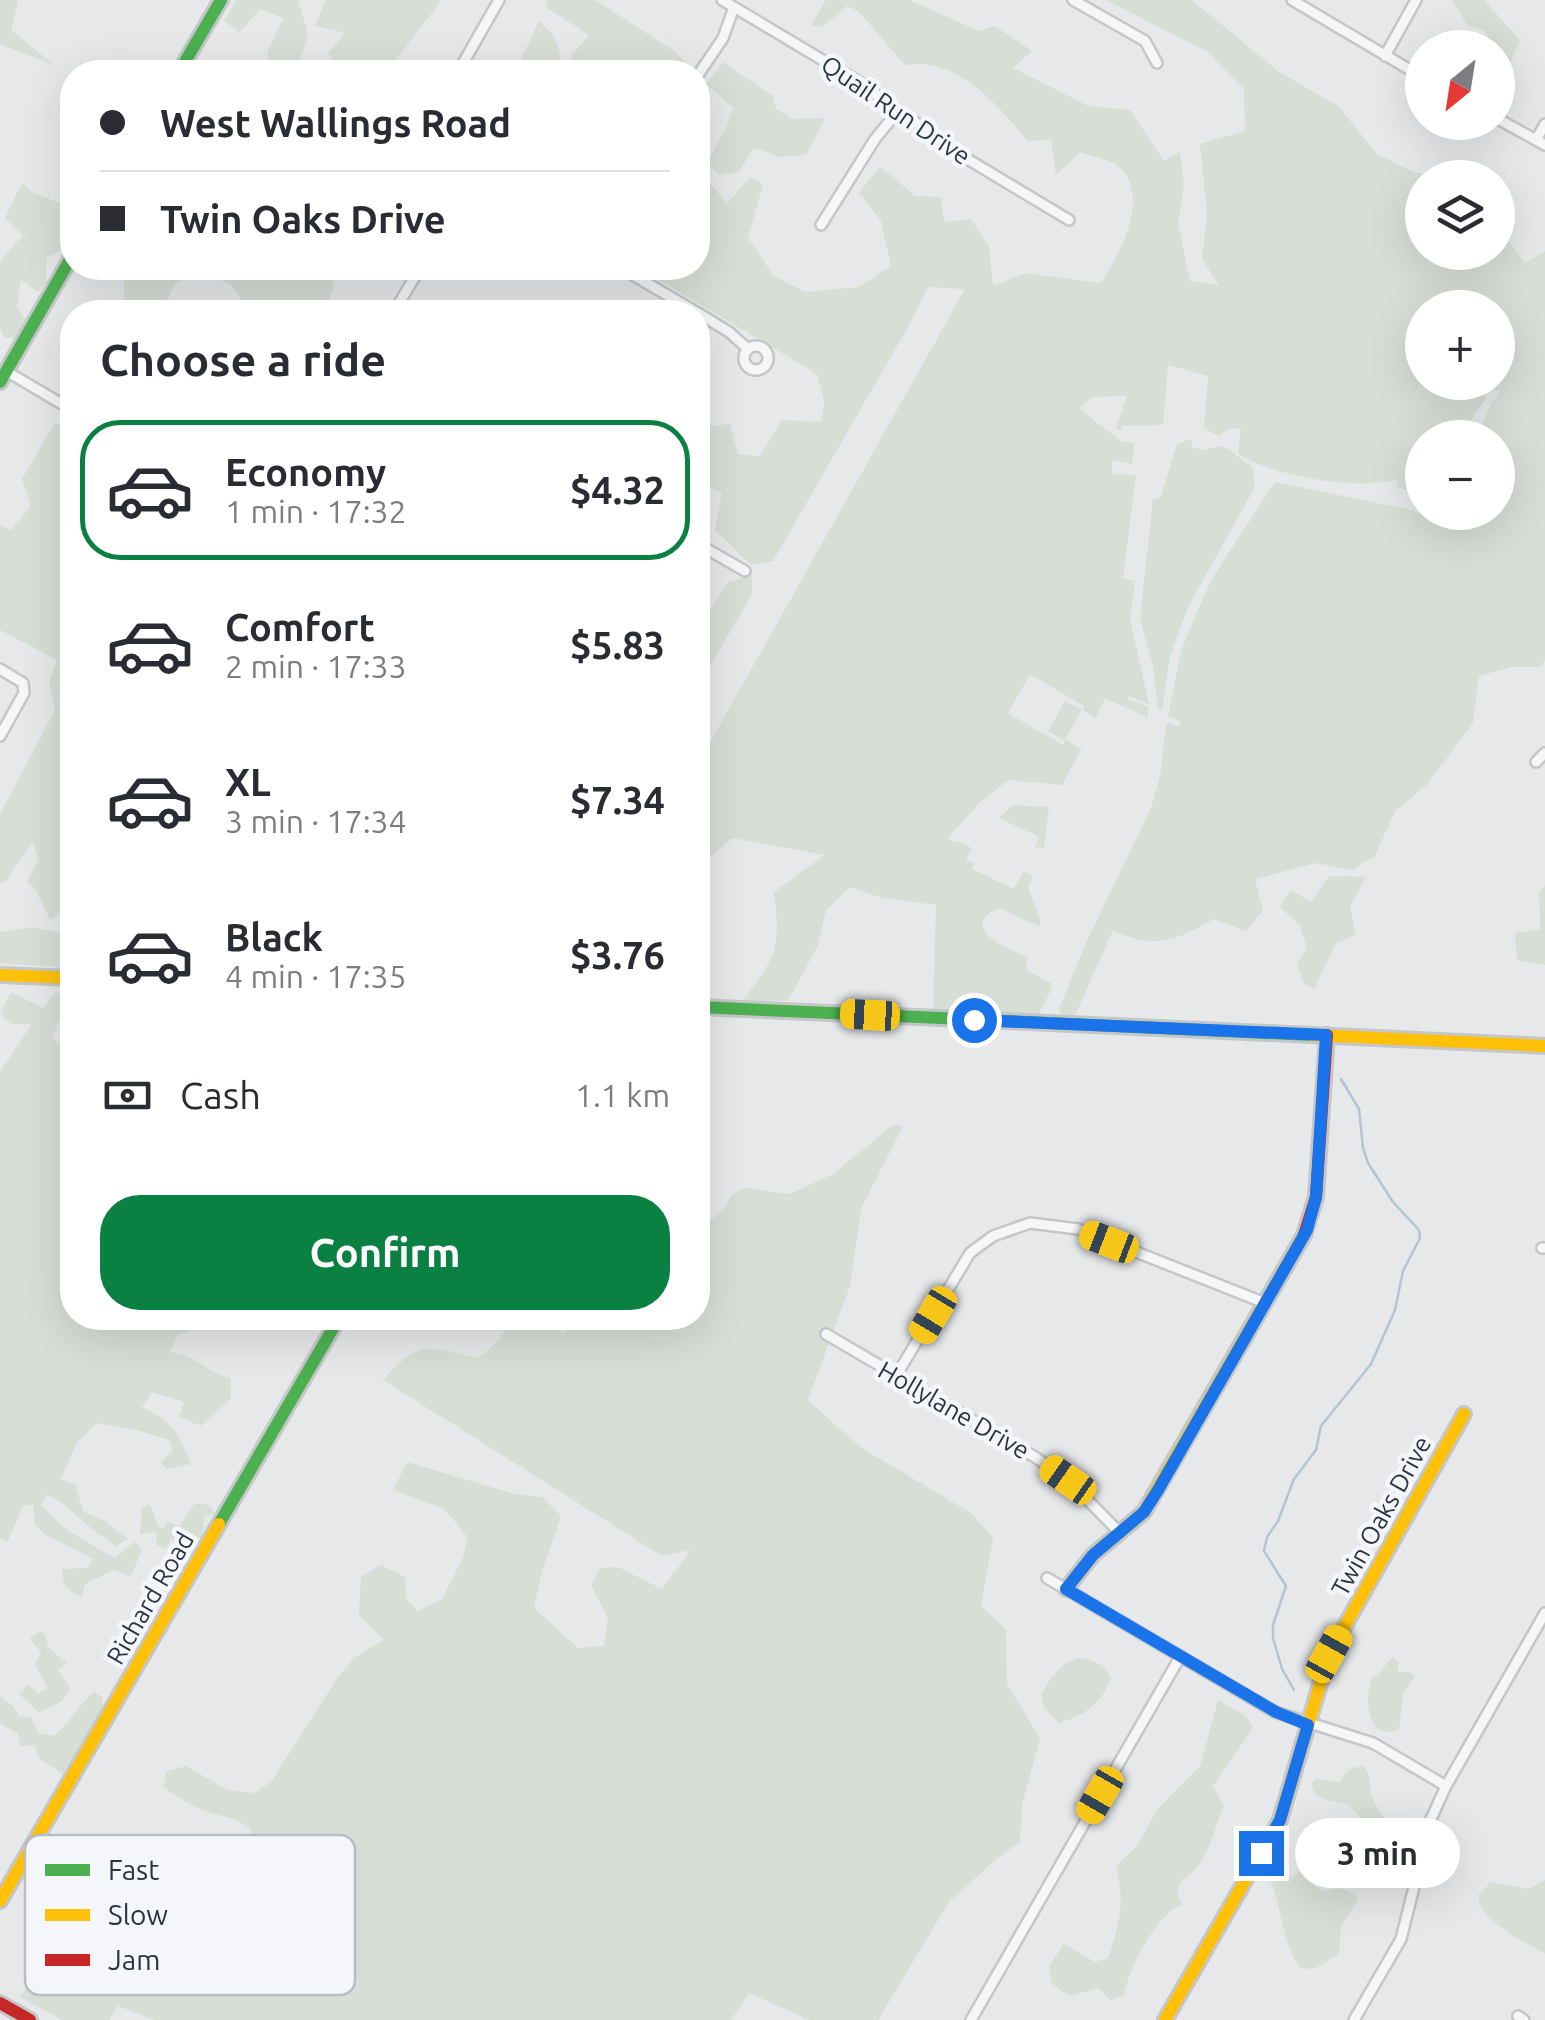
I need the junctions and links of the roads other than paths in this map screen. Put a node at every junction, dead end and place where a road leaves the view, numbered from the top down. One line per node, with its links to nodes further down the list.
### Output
1 (221, 0): 9 (street)
2 (500, 0): 10 (street)
3 (722, 0): 7 (street, Quail Run Drive)
4 (1073, 0): 12 (street)
5 (1292, 0): 8 (street)
6 (1416, 0): 8 (street)
7 (734, 7): 11 (street); 14 (street, Quail Run Drive)
8 (1385, 56): 13 (street)
9 (186, 60)
10 (465, 60)
11 (708, 60)
12 (1157, 62)
13 (1405, 67)
14 (898, 111): 18 (street, Quail Run Drive); 19 (street)
15 (1545, 124): 17 (street)
16 (1515, 128): 17 (street)
17 (1541, 143)
18 (1069, 220)
19 (822, 225)
20 (60, 277): 25 (street)
21 (641, 280): 22 (street)
22 (675, 300)
23 (710, 322): 24 (street)
24 (748, 348)
25 (3, 377): 26 (street)
26 (60, 404)
27 (710, 551): 28 (street)
28 (745, 571)
29 (0, 669): 30 (street)
30 (0, 736)
31 (1545, 753): 32 (street)
32 (1536, 762)
33 (0, 975): 34 (street)
34 (60, 978)
35 (710, 1008): 36 (street)
36 (1326, 1035): 37 (street); 38 (street)
37 (1545, 1046)
38 (1265, 1304): 41 (street); 43 (street)
39 (331, 1330): 50 (street, Richard Road)
40 (826, 1334): 41 (street, Hollylane Drive)
41 (896, 1376): 43 (street, Hollylane Drive)
42 (1464, 1414): 48 (street, Twin Oaks Drive)
43 (1120, 1534): 45 (street)
44 (1046, 1578): 45 (street)
45 (1066, 1589): 47 (street)
46 (1545, 1613): 49 (street)
47 (1180, 1657): 48 (street); 55 (street)
48 (1308, 1725): 49 (street); 56 (street, Twin Oaks Drive)
49 (1446, 1786): 57 (street)
50 (38, 1835)
51 (25, 1857): 52 (street, Richard Road)
52 (0, 1900)
53 (0, 2003): 54 (street)
54 (30, 2020)
55 (972, 2020)
56 (1165, 2020)
57 (1354, 2020)

